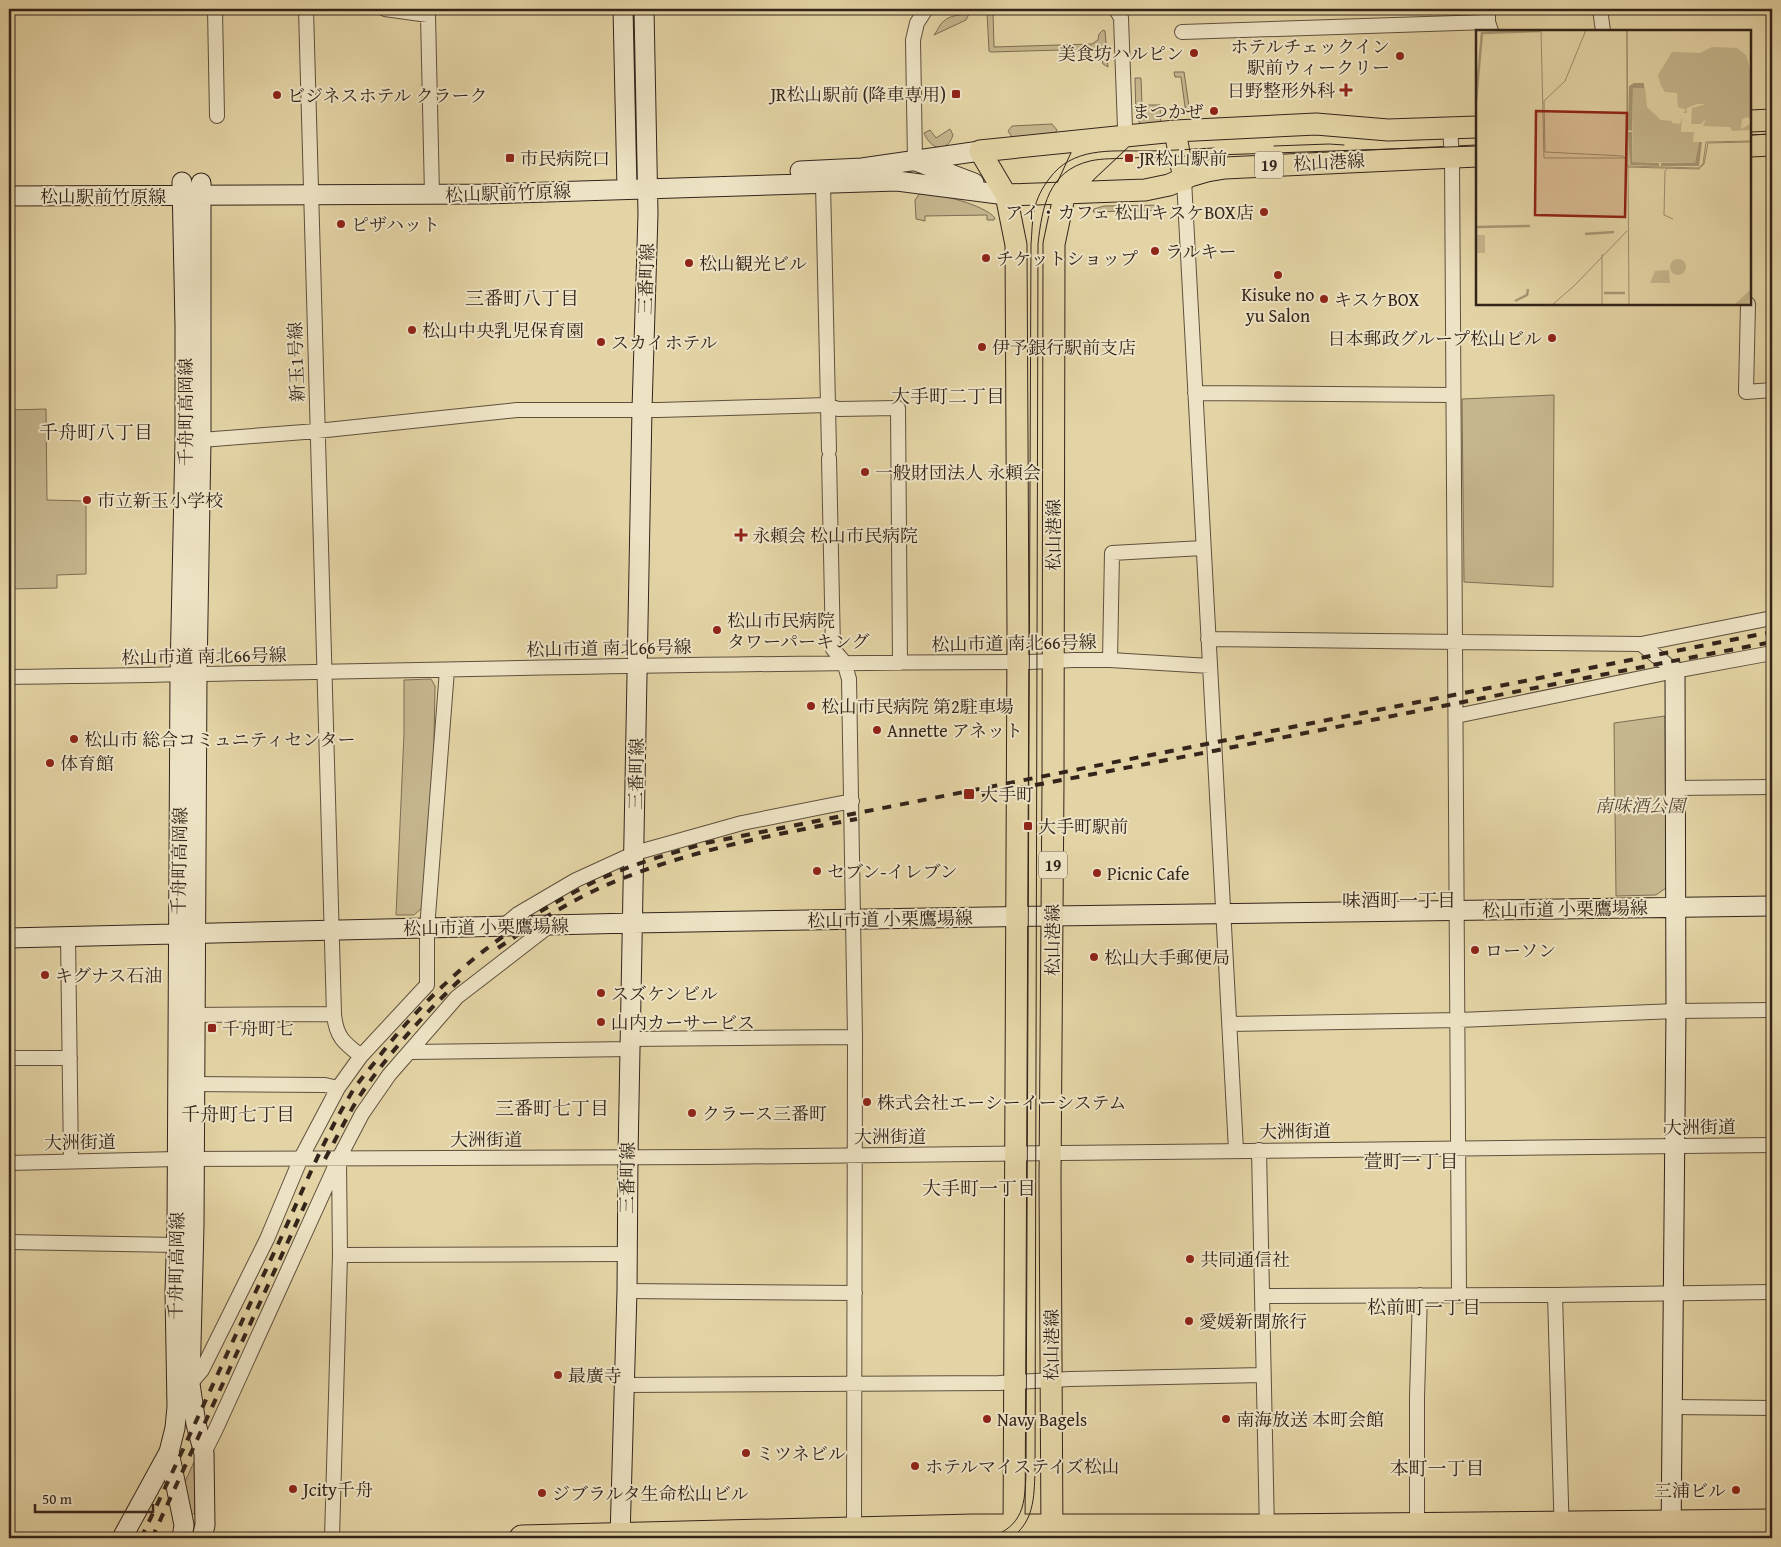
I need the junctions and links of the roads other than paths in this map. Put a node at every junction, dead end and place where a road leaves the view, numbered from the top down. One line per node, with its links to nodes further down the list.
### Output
1 (215, 9): 12 (street)
2 (306, 9): 34 (street, 新玉1号線)
3 (385, 9): 31 (street)
4 (623, 9): 29 (street)
5 (644, 9): 28 (street, 三番町線)
6 (926, 9): 25 (street)
7 (1116, 9): 18 (street)
8 (1600, 9): 10 (street)
9 (1489, 21): 11 (street)
10 (1603, 30)
11 (1182, 32)
12 (217, 116)
13 (1772, 120): 14 (main road)
14 (1751, 122)
15 (1476, 127): 16 (main road, 松山港線 / 19)
16 (1450, 128): 17 (main road, 松山港線 / 19); 24 (street)
17 (1175, 131): 18 (main road, 松山港線 / 19); 27 (main road)
18 (1124, 137): 19 (main road, 松山港線 / 19); 35 (main road)
19 (1089, 140): 22 (main road, 松山港線 / 19); 35 (main road, 松山港線 / 19)
20 (1772, 145): 21 (main road)
21 (1751, 146)
22 (980, 151): 25 (street, 松山駅前竹原線); 36 (main road, 松山港線 / 19)
23 (1476, 156): 24 (main road, 松山港線 / 19)
24 (1452, 158): 27 (main road, 松山港線 / 19); 41 (street)
25 (915, 160): 26 (street, 松山駅前竹原線); 36 (street)
26 (823, 177): 28 (street, 松山駅前竹原線); 36 (street, 松山駅前竹原線); 42 (street)
27 (1184, 180): 35 (main road, 松山港線 / 19); 40 (street)
28 (647, 182): 29 (street, 松山駅前竹原線); 43 (street, 三番町線)
29 (626, 183): 31 (street, 松山駅前竹原線)
30 (9, 184): 32 (street, 松山駅前竹原線)
31 (432, 188): 34 (street, 松山駅前竹原線)
32 (182, 189): 33 (street, 松山駅前竹原線); 37 (street, 松山駅前竹原線); 45 (street, 千舟町高岡線)
33 (201, 189): 34 (street, 松山駅前竹原線); 45 (street, 千舟町高岡線)
34 (311, 189): 44 (street, 新玉1号線)
35 (1065, 192): 36 (main road, 松山港線 / 19); 55 (main road, 松山港線 / 19)
36 (1006, 195): 54 (main road, 松山港線 / 19)
37 (9, 196)
38 (1748, 305): 39 (street)
39 (1772, 390)
40 (1195, 393): 41 (street); 46 (street)
41 (1452, 395): 49 (street)
42 (827, 406): 43 (street); 53 (street); 56 (street)
43 (642, 409): 44 (street); 57 (street, 三番町線)
44 (317, 431): 45 (street); 61 (street, 新玉1号線)
45 (193, 441): 62 (street, 千舟町高岡線)
46 (1204, 548): 48 (street); 52 (street)
47 (1772, 618): 50 (street)
48 (1208, 639): 49 (street); 58 (street)
49 (1455, 642): 50 (street); 64 (street)
50 (1641, 644): 60 (street)
51 (1772, 653): 60 (street)
52 (1110, 660): 55 (street, 松山市道 南北66号線); 58 (street, 松山市道 南北66号線)
53 (844, 662): 56 (street, 松山市道 南北66号線); 57 (street, 松山市道 南北66号線); 67 (street)
54 (1018, 662): 55 (street, 松山市道 南北66号線); 56 (street, 松山市道 南北66号線); 74 (main road, 松山港線 / 19)
55 (1052, 662): 73 (main road, 松山港線 / 19)
56 (900, 663)
57 (638, 666): 59 (street, 松山市道 南北66号線); 68 (street, 三番町線)
58 (1210, 666): 72 (street)
59 (447, 670): 61 (street, 松山市道 南北66号線); 79 (street)
60 (1674, 671): 64 (street); 66 (street)
61 (324, 673): 62 (street, 松山市道 南北66号線); 80 (street, 新玉1号線)
62 (189, 675): 63 (street, 松山市道 南北66号線); 81 (street, 千舟町高岡線)
63 (9, 677)
64 (1456, 716): 71 (street)
65 (1772, 787): 66 (street)
66 (1675, 788): 70 (street)
67 (852, 801): 68 (street); 75 (street)
68 (635, 853): 76 (street, 三番町線); 78 (street)
69 (1772, 906): 70 (street, 松山市道 小栗鷹場線)
70 (1676, 908): 71 (street, 松山市道 小栗鷹場線); 85 (street)
71 (1458, 911): 72 (street, 松山市道 小栗鷹場線); 88 (street)
72 (1223, 913): 73 (street, 松山市道 小栗鷹場線); 89 (street)
73 (1052, 916): 74 (street, 松山市道 小栗鷹場線); 104 (main road, 松山港線 / 19)
74 (1016, 917): 75 (street, 松山市道 小栗鷹場線); 103 (main road, 松山港線 / 19)
75 (854, 920): 76 (street, 松山市道 小栗鷹場線); 90 (street)
76 (633, 924): 77 (street, 松山市道 小栗鷹場線); 91 (street, 三番町線)
77 (549, 926): 78 (street, 松山市道 小栗鷹場線); 92 (street)
78 (501, 928): 79 (street, 松山市道 小栗鷹場線)
79 (427, 929): 80 (street, 松山市道 小栗鷹場線); 93 (street)
80 (332, 931): 81 (street, 松山市道 小栗鷹場線); 86 (street, 新玉1号線)
81 (186, 934): 82 (street, 松山市道 小栗鷹場線); 87 (street, 千舟町高岡線)
82 (68, 937): 83 (street, 松山市道 小栗鷹場線); 95 (street)
83 (9, 938)
84 (1772, 1010): 85 (street)
85 (1676, 1011): 88 (street); 99 (street)
86 (334, 1014): 87 (street); 93 (street, 新玉1号線)
87 (186, 1015): 96 (street, 千舟町高岡線)
88 (1459, 1020): 89 (street); 100 (street)
89 (1229, 1024): 101 (street)
90 (855, 1037): 91 (street); 105 (street)
91 (630, 1044): 92 (street); 106 (street, 三番町線)
92 (410, 1052): 108 (street)
93 (361, 1056): 97 (street)
94 (9, 1058): 95 (street)
95 (70, 1058): 110 (street)
96 (186, 1084): 97 (street); 109 (street, 千舟町高岡線)
97 (338, 1088): 107 (street)
98 (1772, 1145): 99 (street, 大洲街道)
99 (1675, 1146): 100 (street, 大洲街道); 119 (street)
100 (1459, 1148): 102 (street, 大洲街道); 122 (street)
101 (1236, 1150): 102 (street, 大洲街道); 104 (street, 大洲街道)
102 (1259, 1150): 123 (street)
103 (1016, 1153): 104 (street, 大洲街道); 105 (street, 大洲街道); 126 (main road, 松山港線 / 19)
104 (1050, 1153): 125 (main road, 松山港線 / 19)
105 (855, 1155): 106 (street, 大洲街道); 118 (street)
106 (628, 1156): 108 (street, 大洲街道); 114 (street, 三番町線)
107 (301, 1158): 108 (street, 大洲街道); 109 (street, 大洲街道); 129 (street)
108 (339, 1158): 115 (street); 133 (street)
109 (185, 1159): 110 (street, 大洲街道); 113 (street, 千舟町高岡線); 129 (street, 千舟町高岡線)
110 (71, 1161): 111 (street, 大洲街道)
111 (9, 1163)
112 (9, 1242): 113 (street)
113 (176, 1245): 129 (street, 千舟町高岡線)
114 (626, 1254): 115 (street); 116 (street, 三番町線)
115 (340, 1255): 147 (street)
116 (627, 1291): 118 (street); 128 (street, 三番町線)
117 (1772, 1292): 119 (street)
118 (855, 1293): 127 (street)
119 (1674, 1293): 120 (street); 130 (street)
120 (1555, 1294): 122 (street); 136 (street)
121 (1420, 1295): 122 (street); 123 (street); 137 (street)
122 (1459, 1295)
123 (1262, 1296): 124 (street)
124 (1263, 1376): 125 (street); 141 (street)
125 (1051, 1380): 126 (street); 140 (main road, 松山港線 / 19)
126 (1015, 1382): 127 (street); 139 (main road, 松山港線 / 19)
127 (854, 1384): 128 (street); 142 (street)
128 (624, 1385): 143 (street, 三番町線)
129 (181, 1393): 132 (street, 千舟町高岡線); 133 (street, 千舟町高岡線)
130 (1672, 1407): 131 (street); 135 (street)
131 (1772, 1408)
132 (169, 1452): 144 (street); 145 (street, 千舟町高岡線)
133 (204, 1452): 146 (street, 千舟町高岡線)
134 (1772, 1522): 135 (highway)
135 (1671, 1530): 136 (highway)
136 (1562, 1531): 138 (highway)
137 (1417, 1532): 138 (highway); 141 (highway)
138 (1469, 1532)
139 (1014, 1533): 140 (highway); 142 (highway)
140 (1052, 1533): 141 (highway)
141 (1267, 1533)
142 (850, 1535): 143 (highway)
143 (620, 1537): 148 (highway)
144 (122, 1538)
145 (182, 1538)
146 (202, 1538)
147 (332, 1538)
148 (522, 1538)

